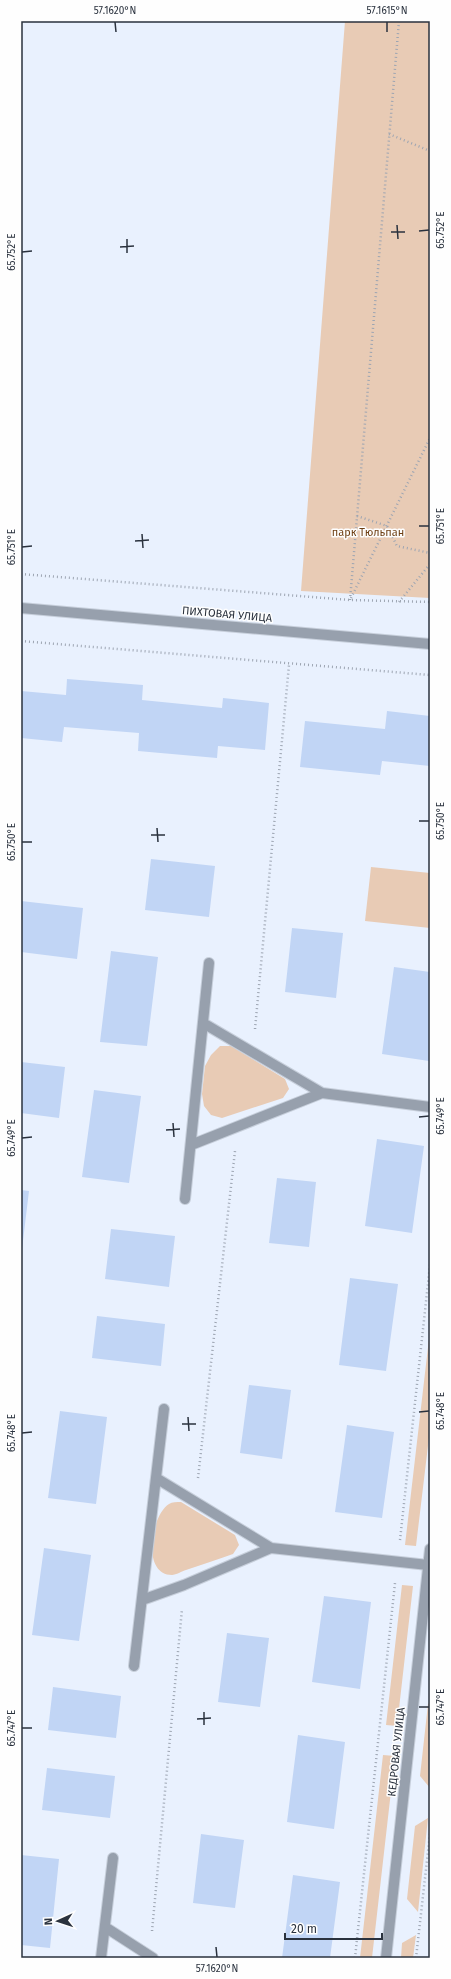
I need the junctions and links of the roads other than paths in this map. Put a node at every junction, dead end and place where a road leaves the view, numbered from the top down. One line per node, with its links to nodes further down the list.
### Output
1 (21, 608): 2 (street, ПИХТОВАЯ УЛИЦА)
2 (430, 644)
3 (209, 963): 4 (street)
4 (203, 1023): 5 (street); 7 (street)
5 (322, 1092): 6 (street); 7 (street)
6 (430, 1107)
7 (191, 1145): 8 (street)
8 (185, 1199)
9 (164, 1408): 10 (street)
10 (156, 1478): 11 (street); 14 (street)
11 (271, 1548): 13 (street); 14 (street)
12 (430, 1549): 13 (street, КЕДРОВАЯ УЛИЦА)
13 (428, 1565): 20 (street, КЕДРОВАЯ УЛИЦА)
14 (142, 1600): 15 (street)
15 (134, 1666)
16 (113, 1858): 17 (street)
17 (105, 1927): 18 (street); 19 (street)
18 (152, 1957)
19 (101, 1958)
20 (386, 1958)

